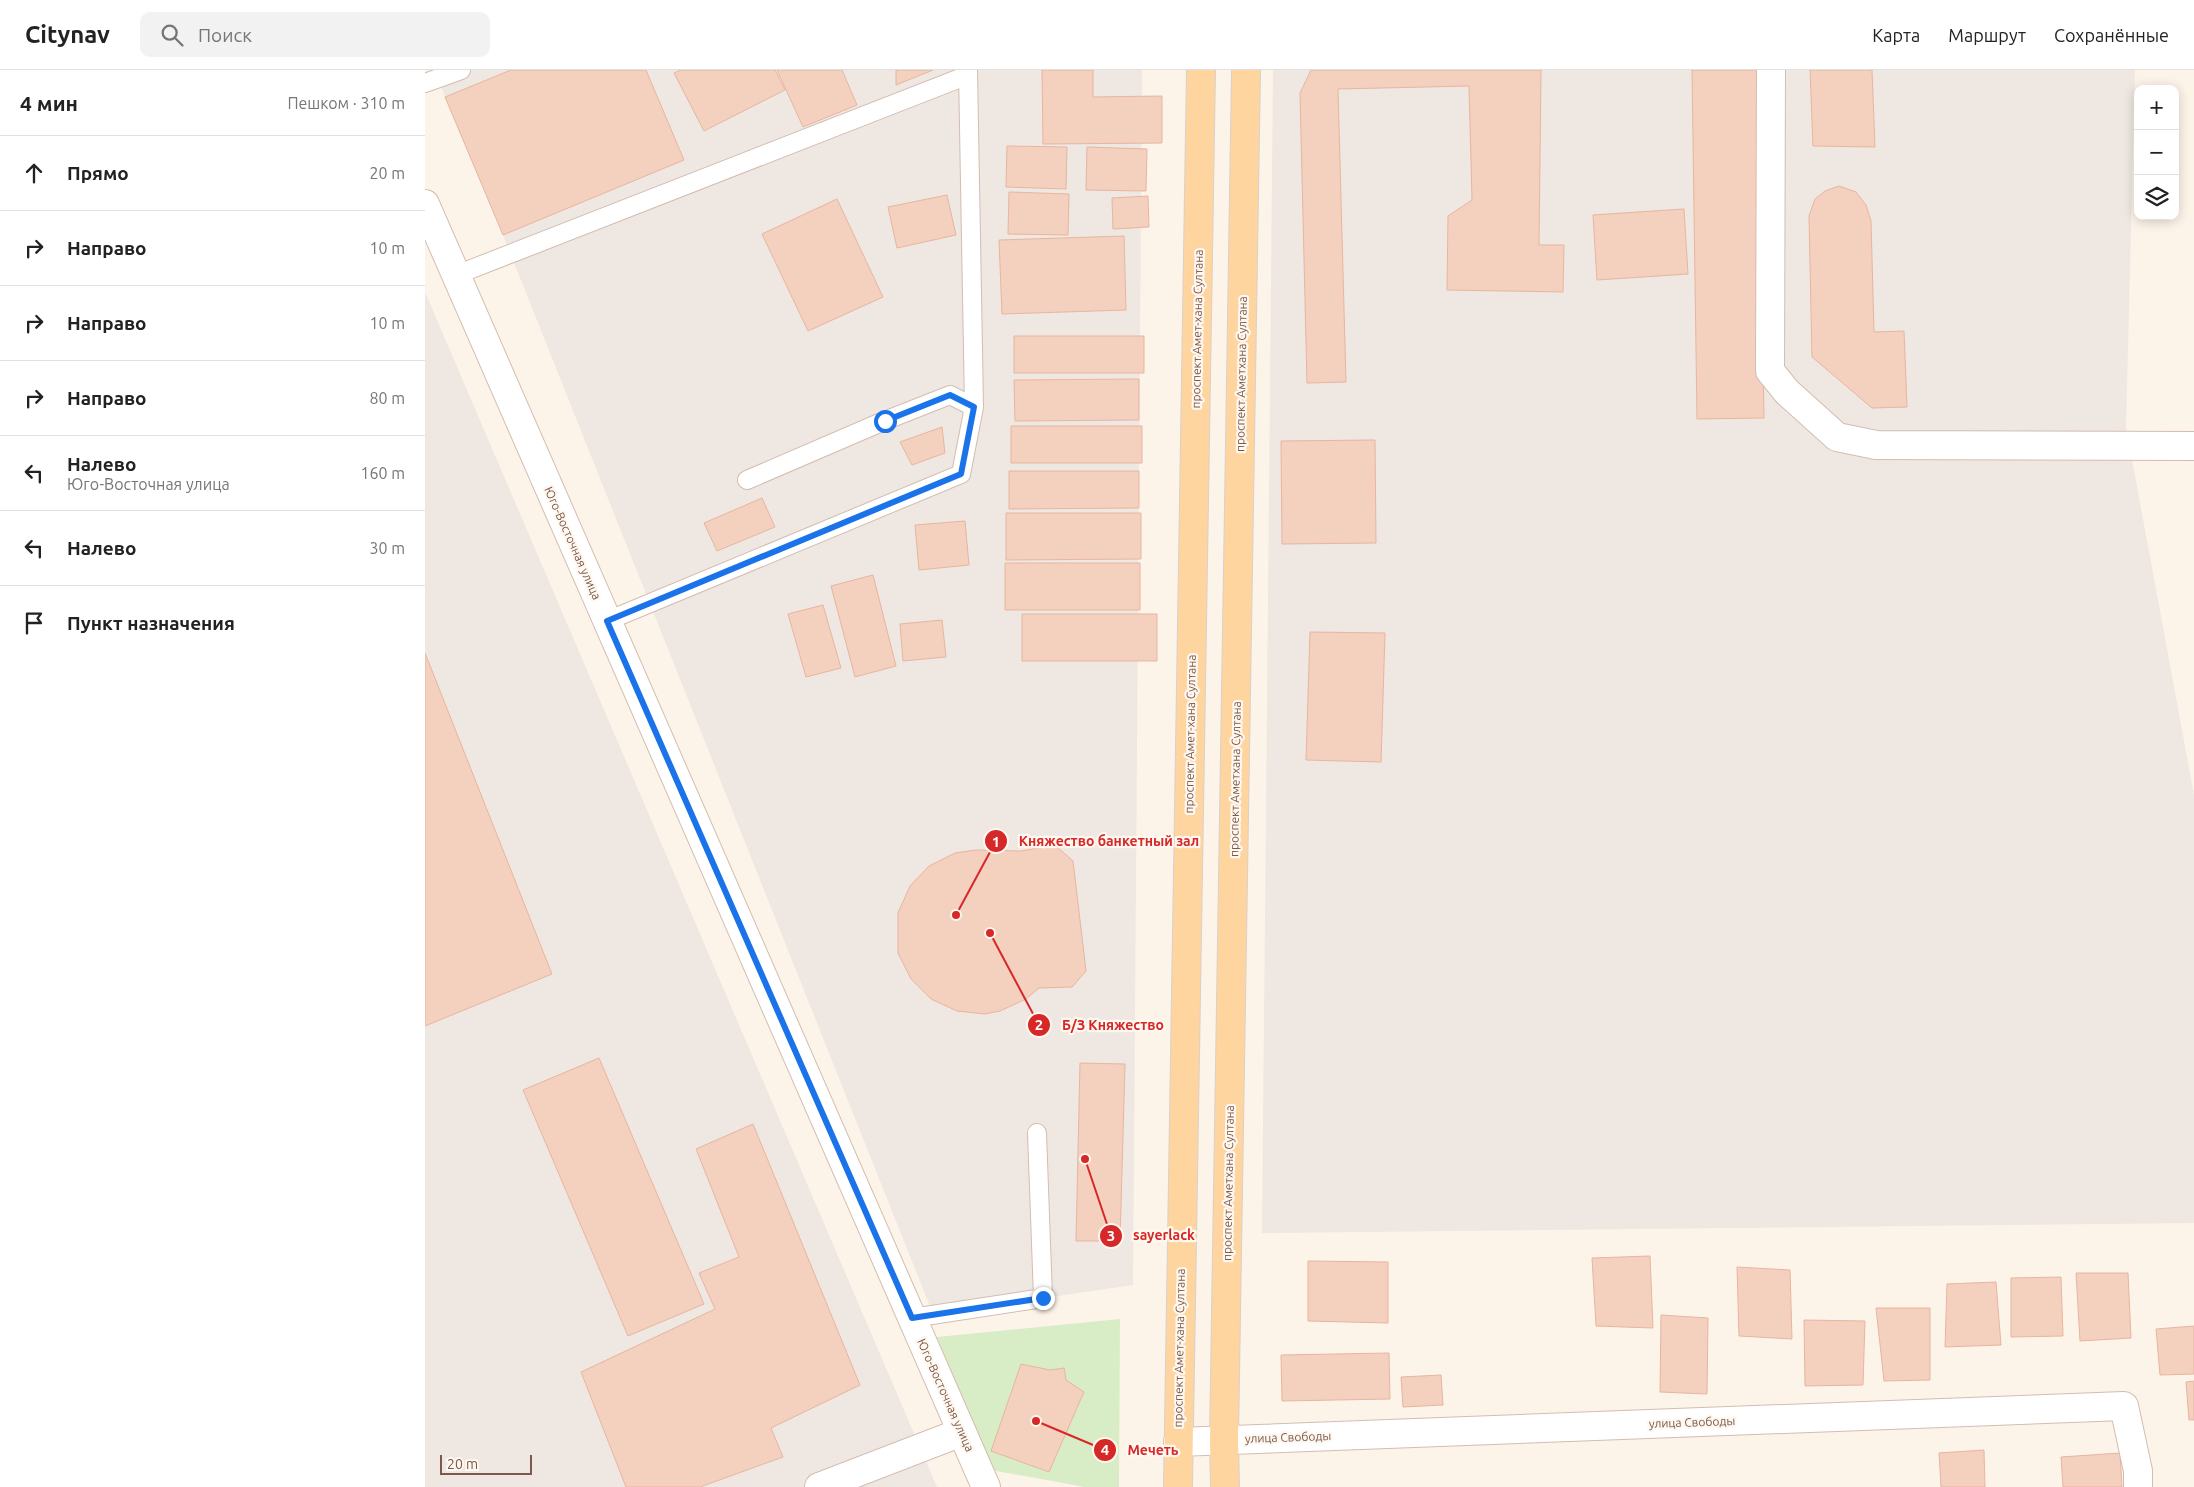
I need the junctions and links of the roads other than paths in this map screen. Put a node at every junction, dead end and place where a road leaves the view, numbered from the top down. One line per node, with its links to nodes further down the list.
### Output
1 (461, 70): 6 (lane)
2 (1201, 70): 17 (main road, проспект Амет-хана Султана)
3 (1246, 70): 16 (main road, проспект Аметхана Султана)
4 (1771, 70): 10 (street)
5 (968, 72): 8 (lane); 9 (lane)
6 (425, 83)
7 (425, 204): 8 (street, Юго-Восточная улица)
8 (456, 275): 12 (street, Юго-Восточная улица)
9 (974, 407): 11 (lane); 12 (lane)
10 (2194, 446)
11 (747, 480)
12 (607, 621): 14 (street, Юго-Восточная улица)
13 (1037, 1133): 14 (lane)
14 (912, 1318): 15 (street, Юго-Восточная улица)
15 (962, 1432): 18 (street); 19 (street, Юго-Восточная улица)
16 (1224, 1440): 17 (street, улица Свободы); 21 (main road, проспект Аметхана Султана); 22 (street, улица Свободы)
17 (1178, 1442): 20 (main road, проспект Амет-хана Султана)
18 (819, 1487)
19 (986, 1487)
20 (1178, 1487)
21 (1225, 1487)
22 (2138, 1487)

